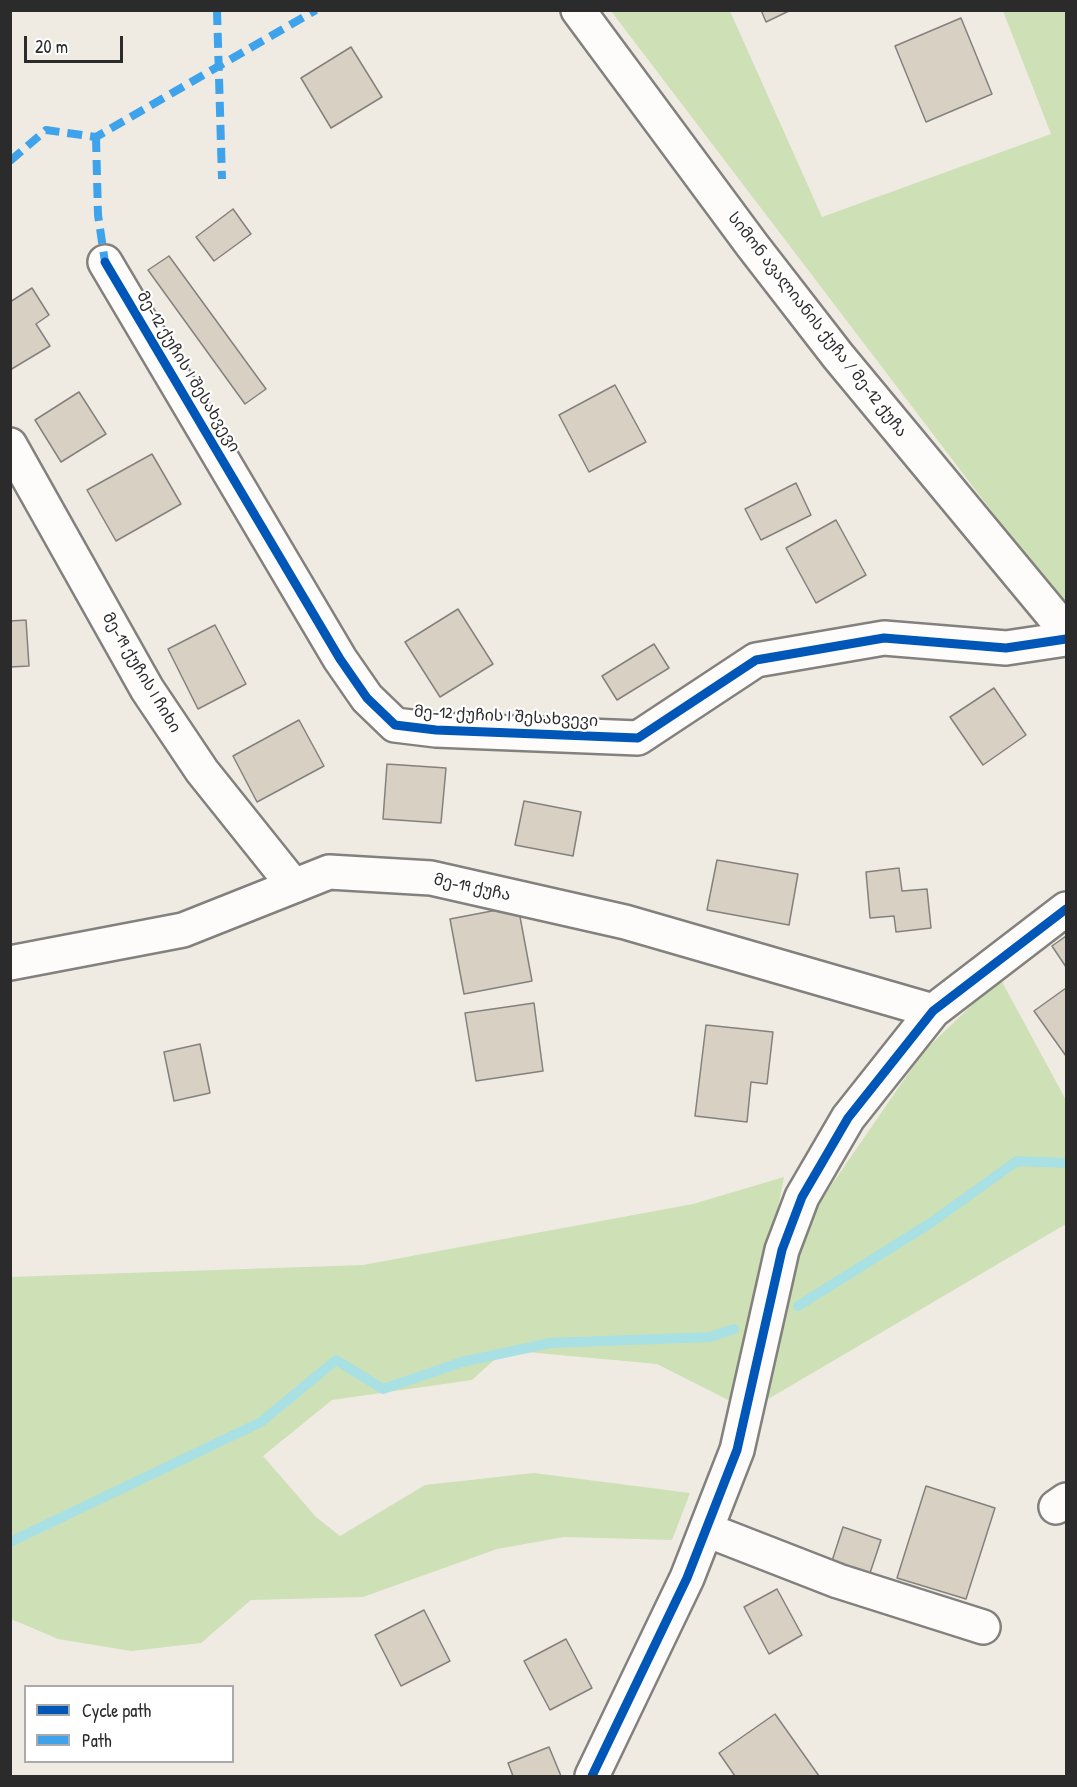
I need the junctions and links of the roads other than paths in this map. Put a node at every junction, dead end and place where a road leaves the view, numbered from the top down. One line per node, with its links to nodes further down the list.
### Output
1 (578, 10): 4 (street, სიმონ ავალიანის ქუჩა / მე-12 ქუჩა)
2 (105, 262): 5 (street, მე-12 ქუჩის I შესახვევი)
3 (10, 446): 6 (street, მე-19 ქუჩის I ჩიხი)
4 (1066, 631)
5 (1066, 639)
6 (294, 886): 8 (street, მე-19 ქუჩა); 9 (street, მე-19 ქუჩა)
7 (1066, 909): 9 (street)
8 (10, 963)
9 (933, 1011): 10 (street)
10 (707, 1530): 11 (street); 12 (street)
11 (983, 1627)
12 (592, 1776)

